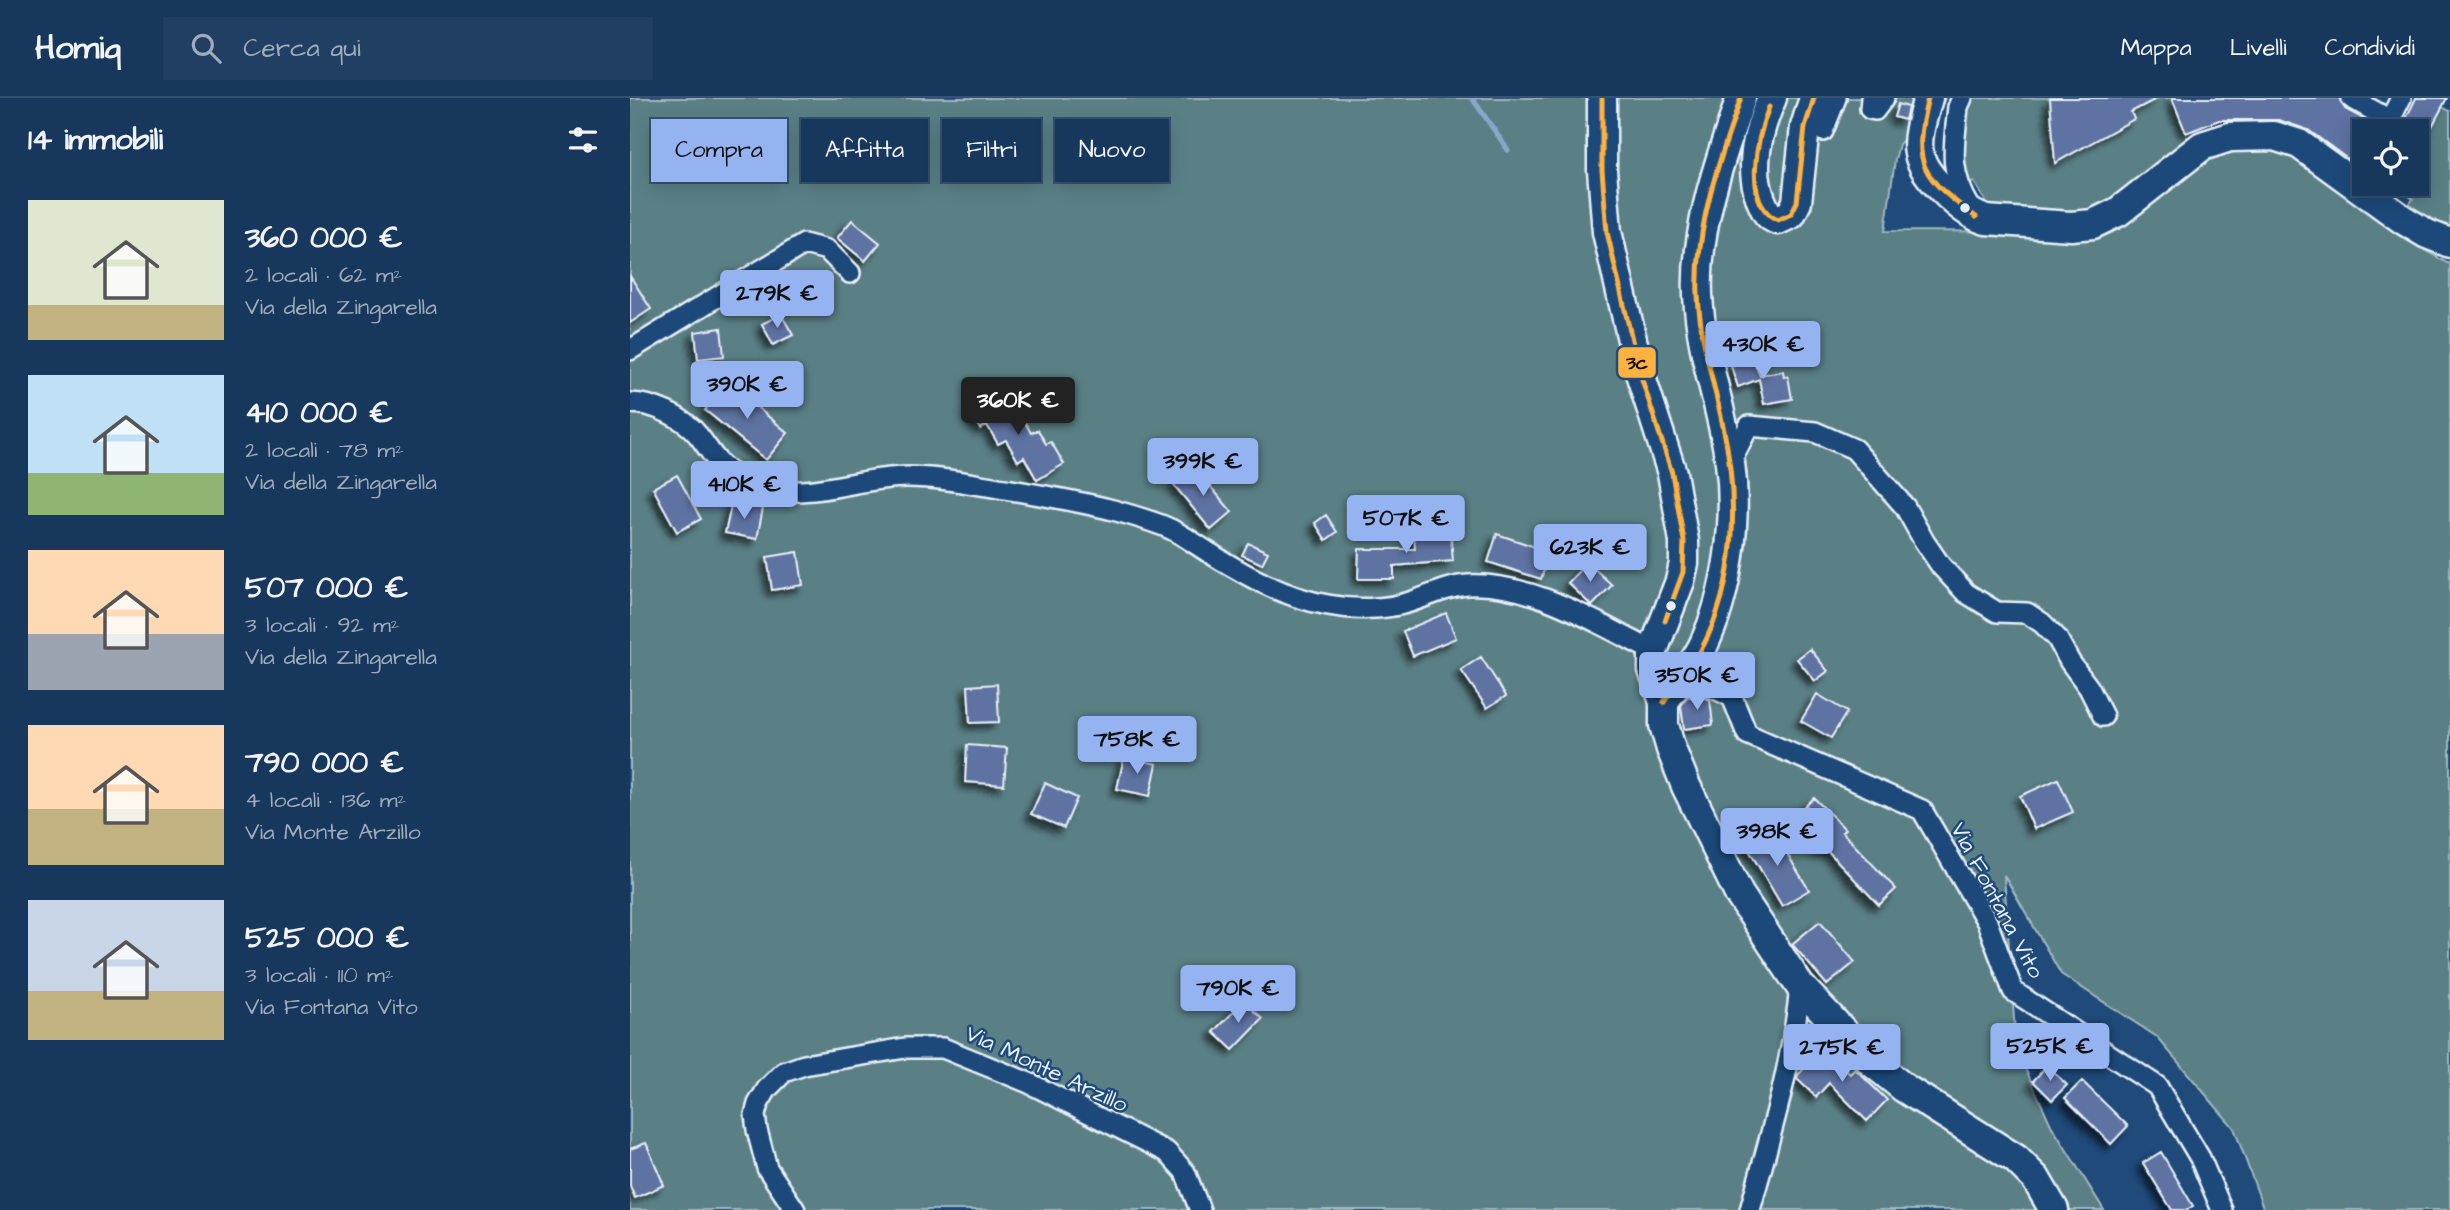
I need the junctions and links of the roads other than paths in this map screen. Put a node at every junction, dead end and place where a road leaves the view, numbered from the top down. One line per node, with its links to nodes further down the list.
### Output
1 (1602, 98): 19 (street)
2 (1741, 98): 18 (street)
3 (1772, 98): 4 (street)
4 (1814, 98)
5 (1836, 98): 12 (street)
6 (1871, 98): 7 (street)
7 (1884, 98)
8 (1928, 98): 13 (street)
9 (1962, 98): 13 (street)
10 (2351, 98): 11 (street)
11 (2401, 98)
12 (1823, 131)
13 (1976, 217): 14 (street)
14 (2450, 243)
15 (850, 272): 16 (street)
16 (630, 350)
17 (630, 403): 19 (street)
18 (1730, 463): 20 (street); 22 (street)
19 (1653, 651): 21 (street)
20 (1684, 674): 21 (street); 28 (street, Via Fontana Vito)
21 (1664, 702): 23 (street)
22 (2102, 716)
23 (1800, 986): 26 (street); 27 (street)
24 (795, 1210): 25 (street, Via Monte Arzillo)
25 (1200, 1210)
26 (1751, 1210)
27 (2054, 1210)
28 (2222, 1210)

